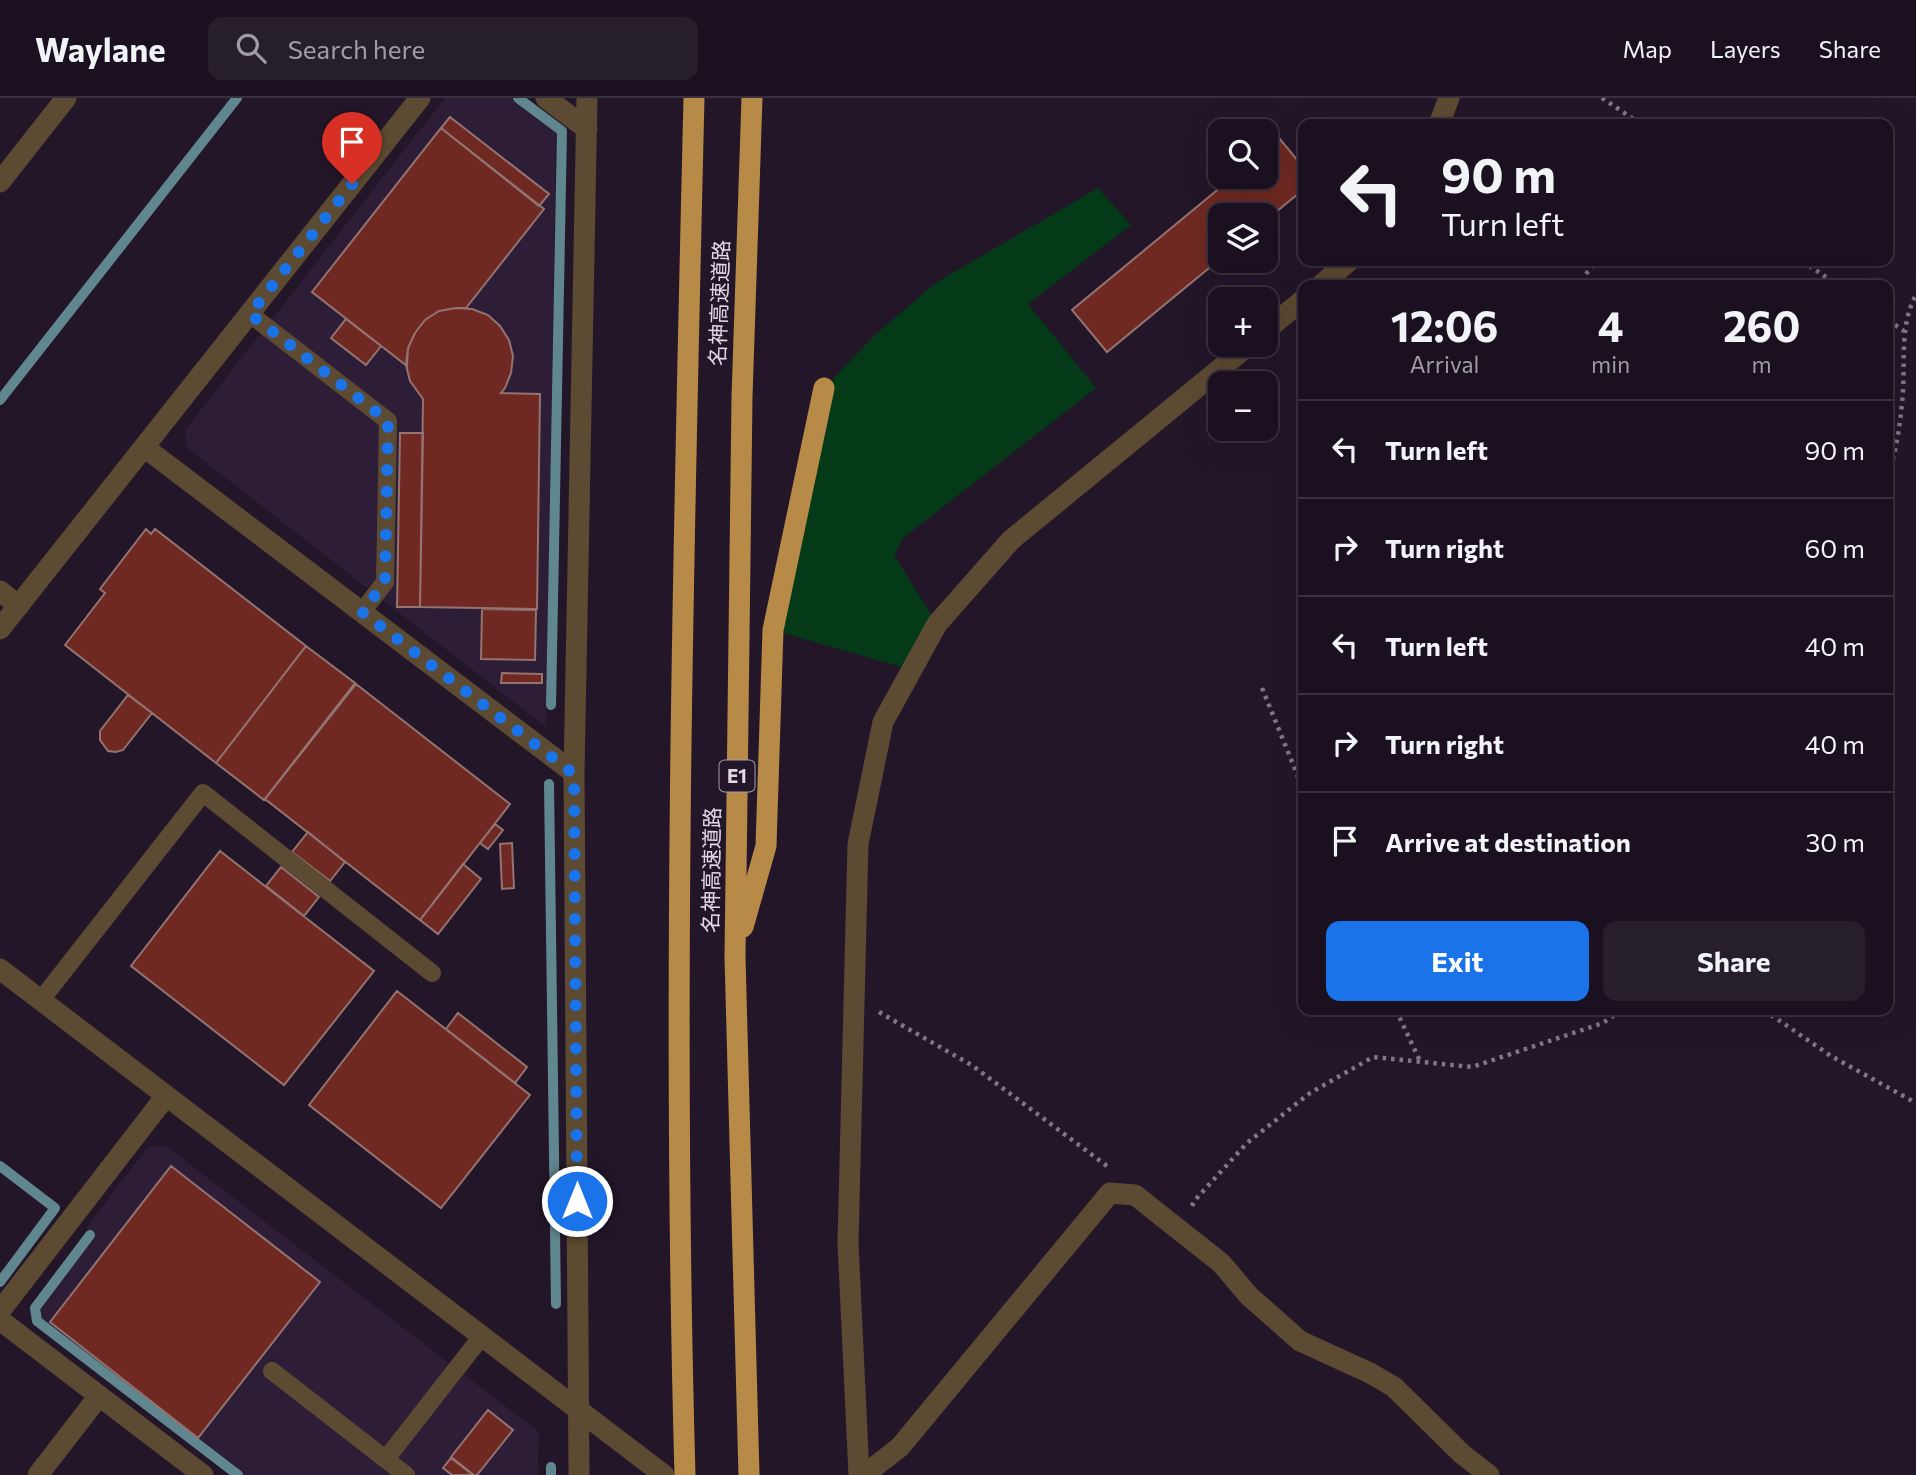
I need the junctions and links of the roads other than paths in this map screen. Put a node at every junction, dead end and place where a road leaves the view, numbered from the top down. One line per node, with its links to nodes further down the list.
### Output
1 (66, 98): 10 (street)
2 (420, 98): 14 (street)
3 (546, 98): 9 (street)
4 (587, 98): 9 (street)
5 (694, 98): 42 (highway, 名神高速道路)
6 (752, 98): 24 (highway, 名神高速道路 / E1)
7 (1449, 98): 8 (street)
8 (1441, 119)
9 (587, 129): 23 (street)
10 (0, 182)
11 (1343, 266): 12 (street)
12 (1327, 280)
13 (1298, 304): 15 (street)
14 (250, 314): 18 (street); 21 (lane)
15 (1278, 320)
16 (1234, 357): 43 (street)
17 (824, 388): 24 (highway)
18 (144, 447): 20 (street); 21 (street)
19 (0, 591): 20 (street)
20 (19, 606): 22 (street)
21 (362, 612): 23 (street)
22 (0, 629)
23 (574, 774): 34 (street)
24 (735, 957): 36 (highway, 名神高速道路 / E1)
25 (0, 969): 27 (street)
26 (432, 973): 27 (lane)
27 (41, 1000): 28 (street)
28 (166, 1096): 29 (street); 31 (street)
29 (0, 1311)
30 (0, 1320): 33 (street)
31 (482, 1336): 34 (street); 35 (lane)
32 (272, 1371): 35 (lane)
33 (99, 1396): 37 (street); 38 (street)
34 (579, 1410): 40 (street); 41 (street)
35 (386, 1459): 39 (lane)
36 (749, 1465)
37 (38, 1475)
38 (203, 1475)
39 (406, 1475)
40 (579, 1475)
41 (664, 1475)
42 (685, 1475)
43 (862, 1475): 44 (street)
44 (1489, 1475)

